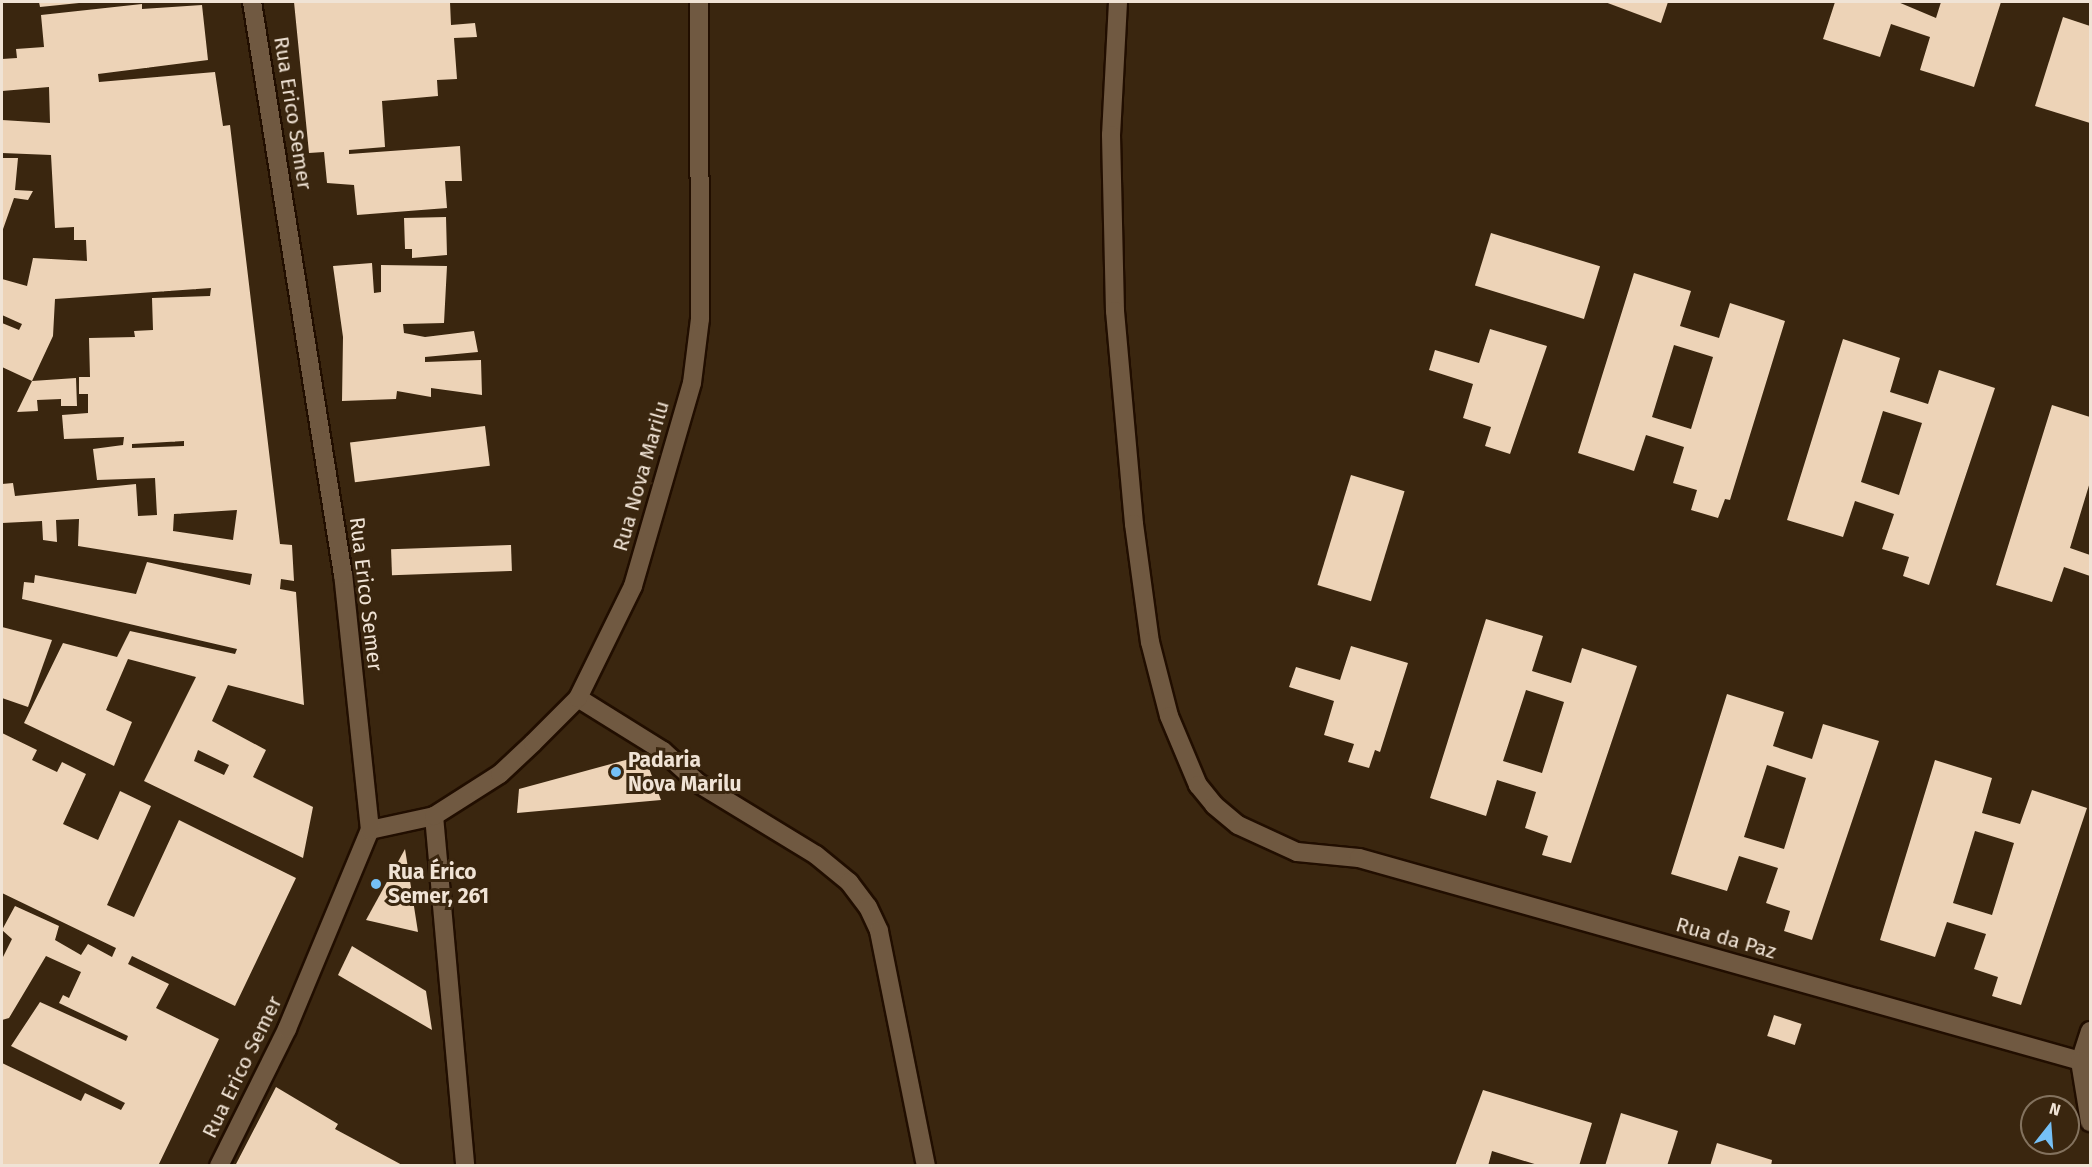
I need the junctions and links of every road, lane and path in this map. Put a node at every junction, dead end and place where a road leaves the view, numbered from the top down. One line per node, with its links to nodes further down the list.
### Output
1 (252, 2): 6 (street, Rua Erico Semer)
2 (699, 2): 4 (street, Rua Nova Marilu)
3 (1118, 2): 8 (street, Rua da Paz)
4 (578, 698): 5 (street, Rua Nova Marilu); 12 (street)
5 (434, 816): 6 (street, Rua Nova Marilu); 11 (street)
6 (370, 830): 10 (street, Rua Erico Semer)
7 (2091, 1030): 8 (street)
8 (2080, 1060): 9 (street)
9 (2091, 1122)
10 (219, 1166)
11 (465, 1166)
12 (926, 1166)

